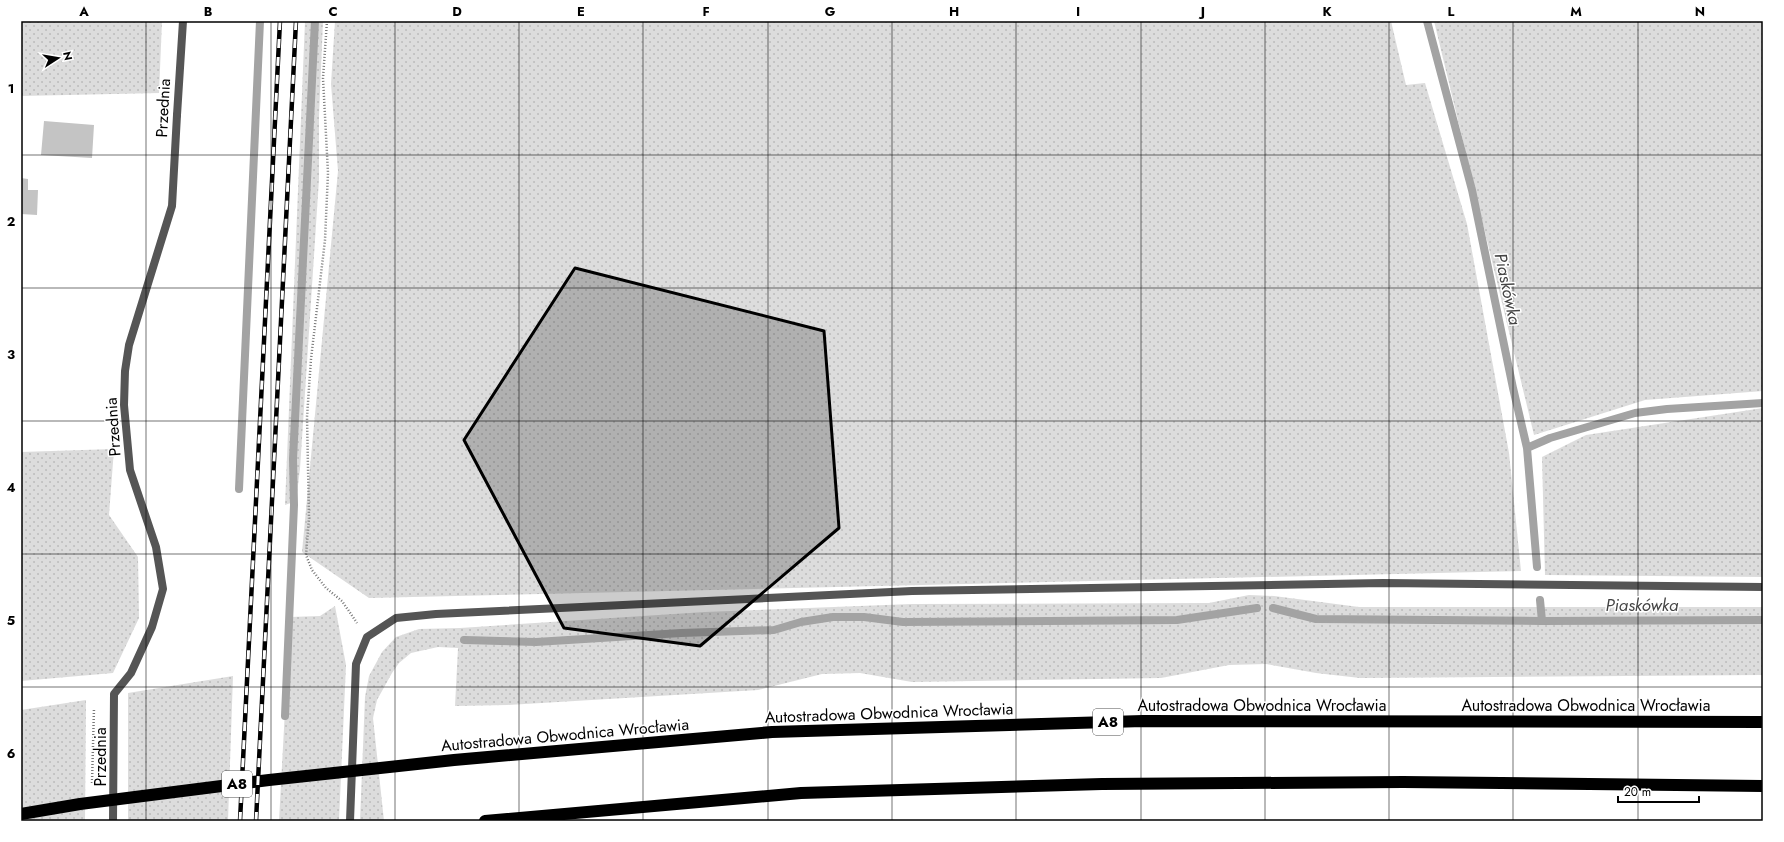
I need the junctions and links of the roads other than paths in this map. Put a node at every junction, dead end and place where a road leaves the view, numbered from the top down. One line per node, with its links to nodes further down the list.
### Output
1 (183, 21): 6 (street, Przednia)
2 (1763, 587): 7 (street)
3 (1763, 722): 5 (highway, Autostradowa Obwodnica Wrocławia / A8)
4 (1763, 786): 8 (highway)
5 (21, 814)
6 (113, 821)
7 (350, 821)
8 (485, 821)

